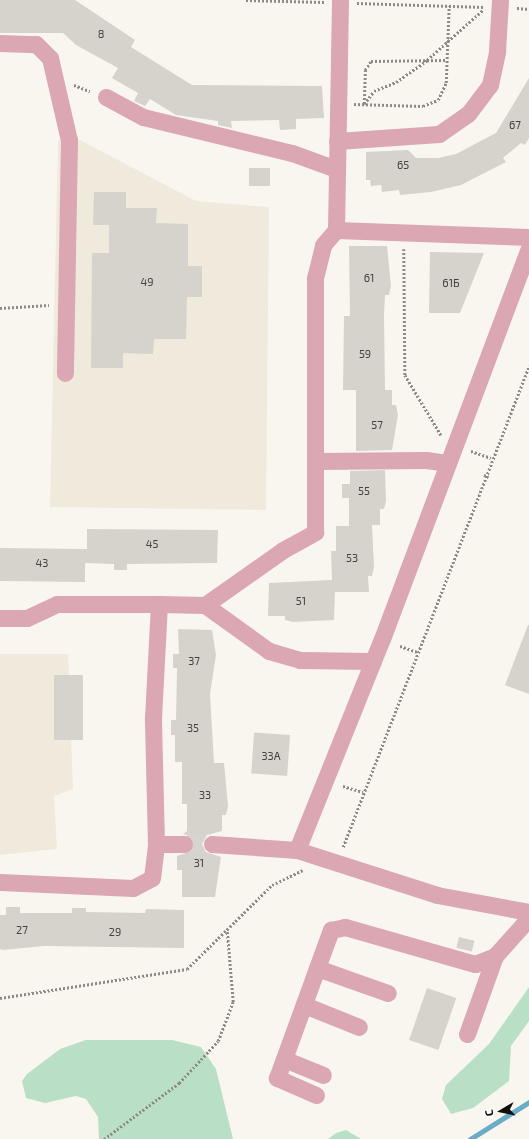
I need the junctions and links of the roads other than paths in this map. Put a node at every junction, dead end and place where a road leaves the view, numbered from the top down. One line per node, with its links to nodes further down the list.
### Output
1 (500, 0): 5 (lane)
2 (340, 1): 5 (lane)
3 (0, 43): 10 (lane)
4 (106, 97): 6 (lane)
5 (337, 141): 6 (lane)
6 (336, 169): 7 (lane)
7 (336, 230): 8 (lane); 11 (lane)
8 (529, 237)
9 (529, 248): 12 (lane)
10 (65, 373)
11 (316, 461): 12 (lane); 14 (lane)
12 (447, 463): 16 (lane)
13 (158, 604): 14 (lane); 15 (lane); 17 (lane)
14 (205, 605): 16 (lane)
15 (0, 618)
16 (373, 661): 20 (lane)
17 (156, 844): 18 (lane); 21 (lane)
18 (184, 844)
19 (212, 844): 20 (lane)
20 (297, 850): 22 (lane)
21 (0, 882)
22 (529, 912)
23 (529, 918): 24 (lane)
24 (495, 956): 25 (lane); 29 (lane)
25 (317, 968): 26 (lane); 27 (lane)
26 (388, 993)
27 (304, 1005): 28 (lane); 30 (lane)
28 (359, 1027)
29 (467, 1034)
30 (284, 1059): 31 (lane); 32 (lane)
31 (323, 1075)
32 (316, 1095)

